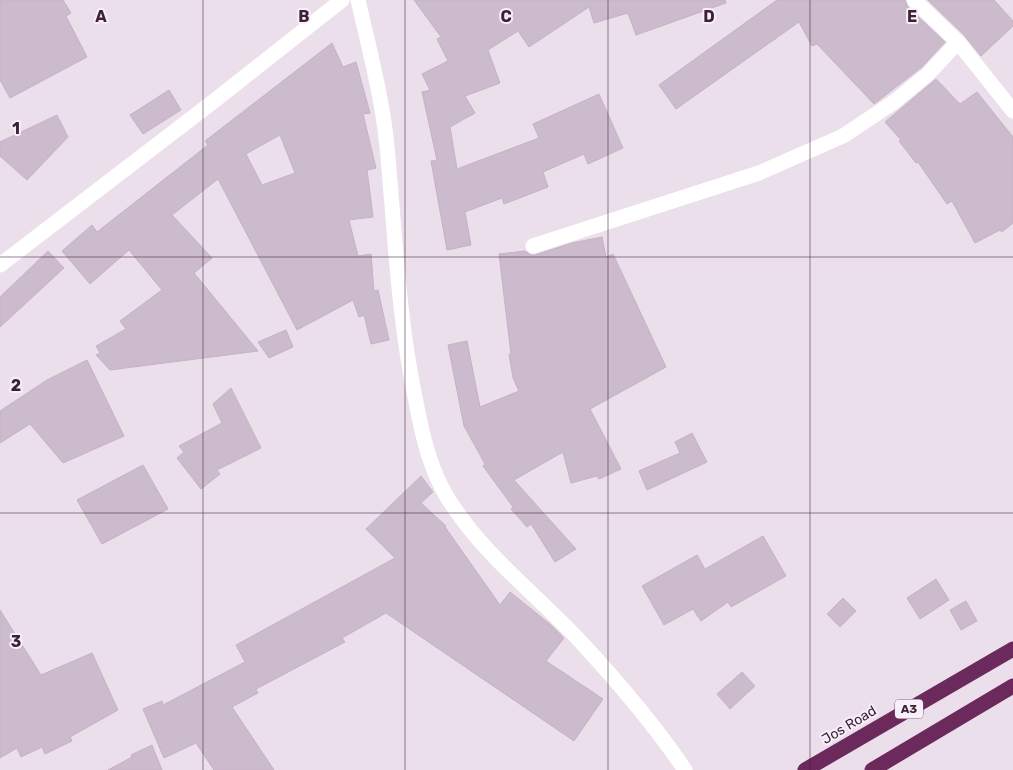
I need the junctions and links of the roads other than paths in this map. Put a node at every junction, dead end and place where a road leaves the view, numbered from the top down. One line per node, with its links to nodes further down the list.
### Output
1 (342, 0): 7 (street)
2 (358, 0): 10 (street)
3 (914, 0): 4 (street)
4 (958, 42): 5 (street); 6 (street)
5 (1013, 111)
6 (533, 246)
7 (0, 265)
8 (1013, 649): 11 (highway, Jos Road / A3)
9 (1013, 686): 12 (highway, A3)
10 (685, 770)
11 (805, 770)
12 (872, 770)

